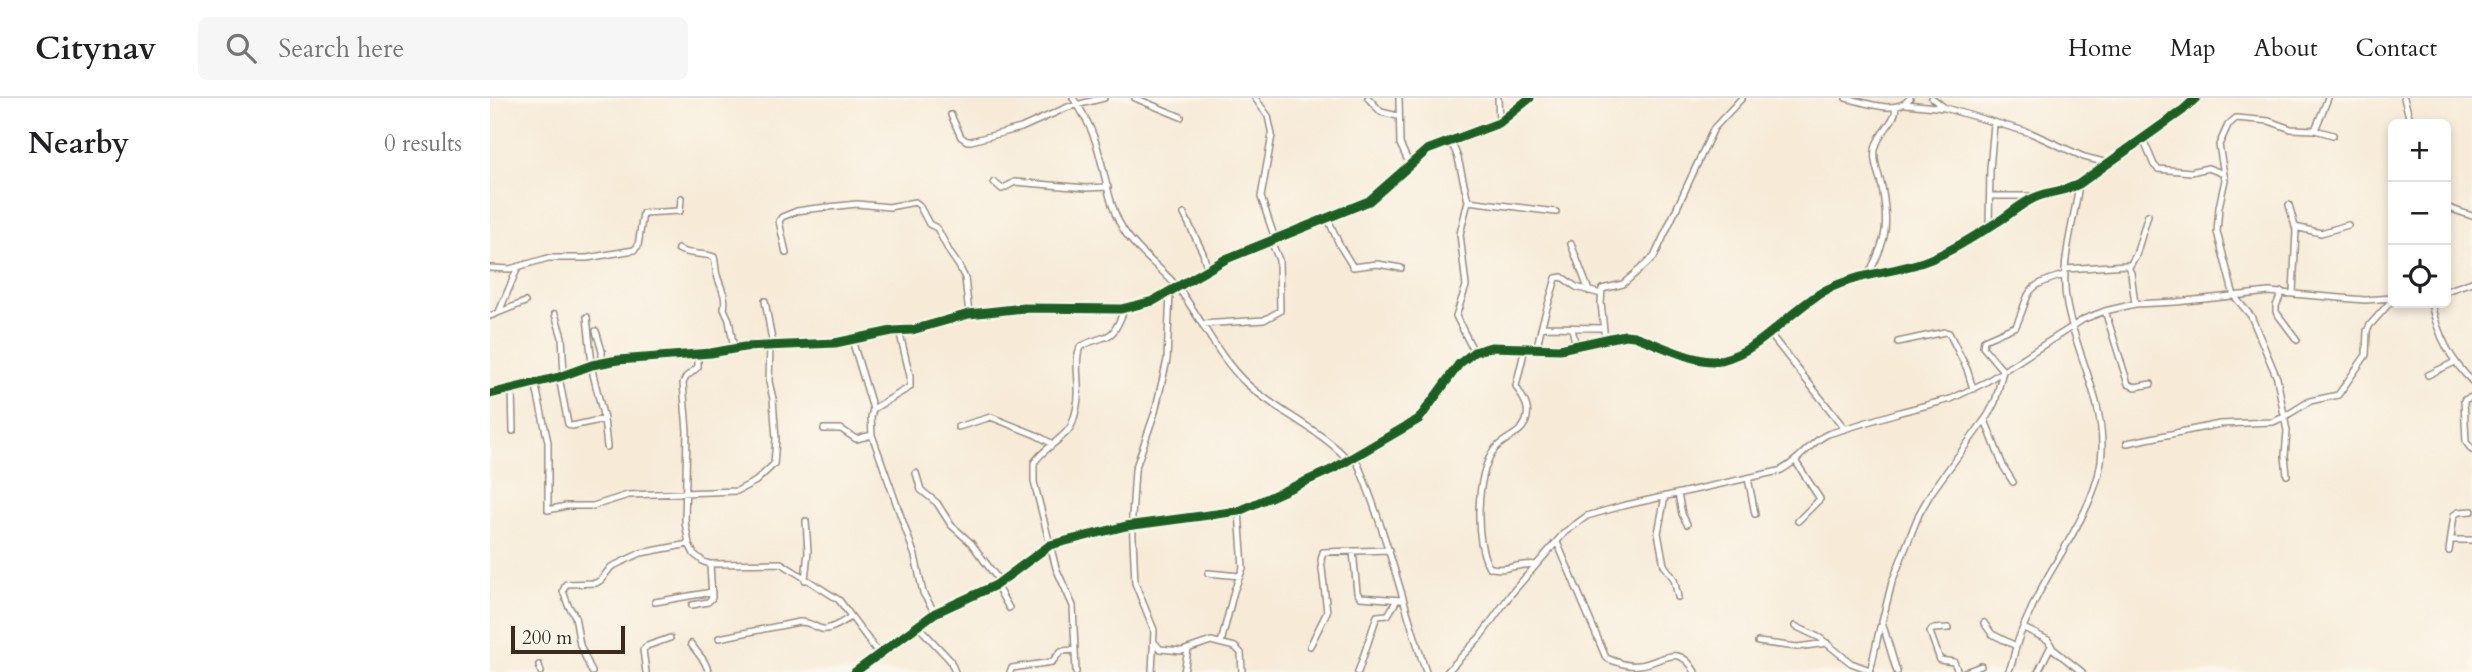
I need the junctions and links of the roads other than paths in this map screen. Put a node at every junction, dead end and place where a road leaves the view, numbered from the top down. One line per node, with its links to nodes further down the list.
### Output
1 (1073, 98): 17 (street)
2 (1104, 98): 17 (street)
3 (1135, 98): 21 (street)
4 (1255, 98): 50 (street)
5 (1368, 98): 22 (street)
6 (1399, 98): 22 (street)
7 (1498, 98): 24 (street)
8 (1530, 98): 24 (street)
9 (1742, 98): 68 (street)
10 (1846, 98): 18 (street)
11 (1910, 98): 16 (street)
12 (1932, 98): 19 (street)
13 (2196, 98): 28 (street)
14 (2328, 98): 26 (street)
15 (2404, 98): 23 (street)
16 (1906, 104): 18 (street); 19 (street)
17 (1077, 105): 20 (street); 35 (street)
18 (1896, 107): 60 (street)
19 (1945, 108): 25 (street)
20 (951, 115)
21 (1181, 117)
22 (1398, 117): 30 (street)
23 (2410, 119)
24 (1499, 123): 29 (street)
25 (1994, 124): 31 (street); 36 (street)
26 (2315, 130): 27 (street); 32 (street)
27 (2333, 135)
28 (2143, 139): 31 (street); 32 (street)
29 (1448, 142): 30 (street); 39 (street)
30 (1409, 163): 46 (street)
31 (2108, 163): 34 (street)
32 (2224, 174): 69 (street)
33 (994, 182): 35 (street)
34 (2079, 184): 37 (street); 59 (street)
35 (1108, 187): 62 (street)
36 (1991, 195): 37 (street); 48 (street)
37 (2038, 196): 48 (street)
38 (681, 198): 54 (street)
39 (1468, 201): 42 (street); 100 (street)
40 (2290, 205): 49 (street)
41 (2451, 209): 45 (street)
42 (1556, 212)
43 (1184, 214): 57 (street)
44 (2148, 215): 55 (street)
45 (2472, 216)
46 (1328, 219): 50 (street); 58 (street)
47 (2348, 225): 49 (street)
48 (1990, 226): 60 (street)
49 (2295, 227): 67 (street)
50 (1273, 240): 57 (street); 83 (street)
51 (1572, 244): 64 (street)
52 (678, 249): 98 (street)
53 (786, 253): 80 (street)
54 (518, 267): 56 (street); 78 (street)
55 (2129, 267): 59 (street); 73 (street)
56 (490, 268)
57 (1207, 268): 62 (street)
58 (1401, 268)
59 (2065, 272): 84 (street); 105 (street)
60 (1868, 275): 90 (street)
61 (2472, 282): 63 (street)
62 (1177, 286): 65 (street); 83 (street)
63 (2451, 289)
64 (1589, 291): 68 (street); 85 (street)
65 (1170, 292): 75 (street); 143 (street)
66 (2282, 292): 67 (street); 69 (street); 93 (street)
67 (2293, 293): 70 (street)
68 (1601, 294): 87 (street)
69 (2234, 296): 73 (street); 116 (street)
70 (2388, 299)
71 (765, 301): 95 (street)
72 (525, 302): 78 (street)
73 (2135, 304): 77 (street)
74 (2388, 305): 116 (street)
75 (1125, 308): 80 (street); 124 (street)
76 (2432, 308): 102 (street)
77 (2105, 311): 84 (street); 110 (street)
78 (499, 312): 81 (street)
79 (555, 314): 107 (street)
80 (969, 314): 88 (street)
81 (490, 317)
82 (587, 317): 104 (street)
83 (1202, 324): 128 (street)
84 (2073, 326): 105 (street); 171 (street)
85 (1543, 327): 86 (street); 99 (street)
86 (1572, 328): 87 (street); 96 (street)
87 (1603, 328): 92 (street)
88 (899, 330): 91 (street); 115 (street)
89 (596, 331): 103 (street)
90 (1770, 334): 92 (street); 121 (street)
91 (852, 340): 95 (street); 115 (street)
92 (1605, 340): 96 (street)
93 (2297, 340)
94 (1898, 342): 112 (street)
95 (771, 346): 98 (street); 134 (street)
96 (1576, 346): 99 (street)
97 (1525, 348): 99 (street); 100 (street); 153 (street)
98 (734, 349): 101 (street)
99 (1537, 349)
100 (1475, 352): 128 (street)
101 (698, 354): 103 (street); 134 (street)
102 (2455, 362): 106 (street); 108 (street)
103 (601, 363): 104 (street)
104 (592, 365): 107 (street); 117 (street)
105 (2003, 371): 112 (street); 118 (street)
106 (2428, 375)
107 (562, 376): 109 (street); 117 (street)
108 (2472, 381)
109 (535, 382): 111 (street); 134 (street)
110 (2151, 384)
111 (512, 388): 113 (street); 122 (street)
112 (1973, 389): 121 (street)
113 (490, 394)
114 (2472, 397): 127 (street)
115 (873, 409): 123 (street)
116 (2284, 417): 125 (street); 131 (street)
117 (604, 419): 126 (street)
118 (1985, 420): 133 (street); 166 (street)
119 (958, 427): 124 (street)
120 (824, 429): 123 (street)
121 (1845, 429): 129 (street)
122 (513, 431)
123 (872, 435): 164 (street)
124 (1051, 443): 148 (street)
125 (2127, 443)
126 (607, 447)
127 (2472, 450)
128 (1352, 459): 137 (street); 149 (street)
129 (1797, 462): 132 (street); 141 (street)
130 (916, 473): 157 (street)
131 (2287, 475)
132 (1748, 478): 135 (street); 139 (street)
133 (2013, 482)
134 (685, 492): 147 (street)
135 (1678, 494): 136 (street); 142 (street)
136 (1665, 496): 146 (street); 159 (street)
137 (1239, 511): 143 (street); 155 (street)
138 (2472, 511): 144 (street)
139 (1755, 514)
140 (806, 521): 156 (street)
141 (1798, 521)
142 (1687, 524)
143 (1133, 525): 148 (street); 174 (street)
144 (2452, 540): 145 (street); 151 (street)
145 (2472, 540)
146 (1557, 542): 153 (street); 200 (street)
147 (689, 544): 152 (street); 188 (street)
148 (1050, 545): 157 (street); 182 (street)
149 (1390, 550): 150 (street); 160 (street)
150 (1353, 551): 160 (street); 179 (street)
151 (2449, 551)
152 (710, 564): 156 (street); 158 (street)
153 (1536, 565): 199 (street)
154 (1208, 573): 155 (street)
155 (1240, 576): 176 (street)
156 (805, 580): 165 (street)
157 (998, 584): 163 (street); 164 (street)
158 (712, 592): 161 (street); 162 (street)
159 (1678, 597)
160 (1400, 600): 197 (street); 198 (street)
161 (655, 602)
162 (692, 606)
163 (1009, 608)
164 (935, 613): 168 (street)
165 (851, 617): 173 (street); 184 (street)
166 (1882, 622): 187 (street); 201 (street)
167 (1984, 623): 180 (street)
168 (918, 626): 184 (street); 191 (street)
169 (1795, 626): 177 (street)
170 (1948, 628): 202 (street)
171 (2024, 628): 180 (street); 181 (street)
172 (670, 638): 189 (street)
173 (719, 638)
174 (1154, 642): 183 (street); 194 (street)
175 (1758, 642): 177 (street)
176 (1221, 643): 183 (street); 196 (street)
177 (1827, 643): 187 (street)
178 (691, 644): 190 (street)
179 (1310, 646)
180 (2016, 646): 204 (street)
181 (2051, 646): 205 (street); 206 (street)
182 (1075, 650): 192 (street); 193 (street)
183 (1188, 650): 195 (street)
184 (879, 654): 186 (street)
185 (1981, 666): 203 (street)
186 (859, 671)
187 (1870, 671)
188 (592, 672)
189 (646, 672)
190 (709, 672)
191 (955, 672)
192 (1010, 672)
193 (1076, 672)
194 (1152, 672)
195 (1184, 672)
196 (1242, 672)
197 (1358, 672)
198 (1426, 672)
199 (1447, 672)
200 (1695, 672)
201 (1897, 672)
202 (1958, 672)
203 (1965, 672)
204 (2008, 672)
205 (2038, 672)
206 (2082, 672)

